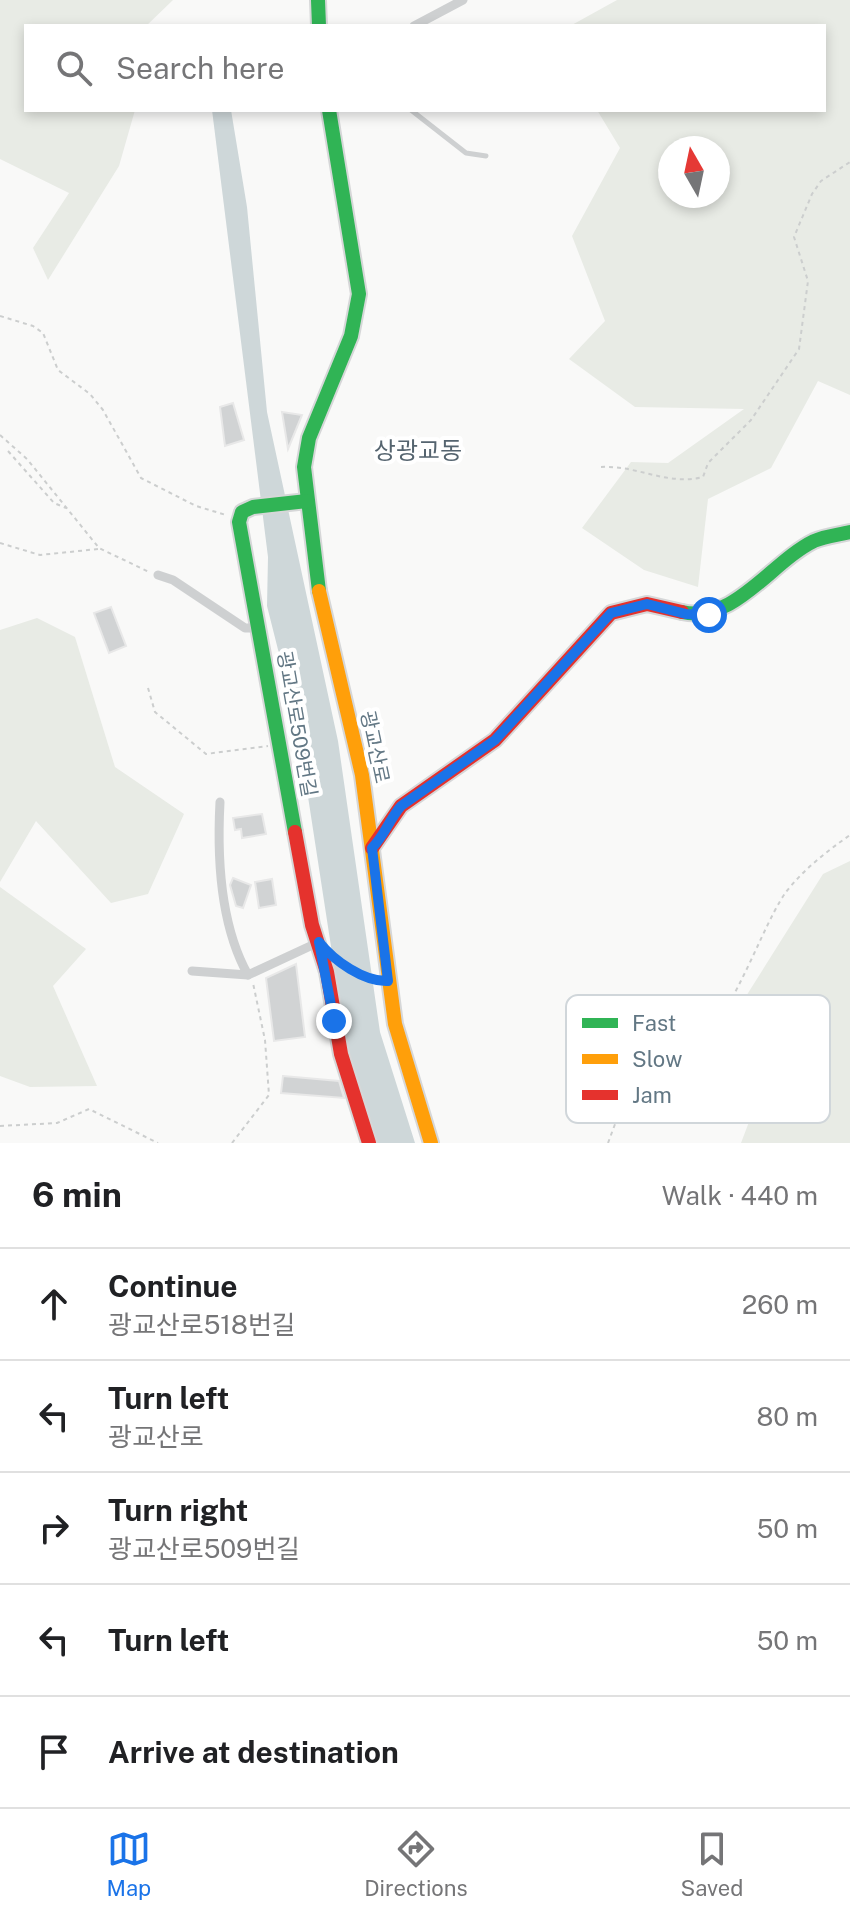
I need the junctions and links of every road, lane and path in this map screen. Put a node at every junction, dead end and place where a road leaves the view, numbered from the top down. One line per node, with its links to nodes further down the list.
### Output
1 (318, 0): 3 (street)
2 (463, 0): 4 (street)
3 (319, 24)
4 (418, 24)
5 (329, 112): 13 (street, 광교산로)
6 (414, 112): 7 (lane)
7 (486, 156)
8 (850, 162): 12 (path)
9 (0, 316): 15 (path)
10 (0, 435): 14 (path)
11 (8, 451): 14 (path)
12 (601, 467)
13 (307, 501): 15 (street); 25 (street, 광교산로)
14 (67, 509): 18 (path)
15 (245, 512): 20 (street, 광교산로509번길)
16 (850, 532): 25 (street)
17 (0, 543): 18 (path)
18 (99, 548): 19 (path)
19 (158, 575): 20 (street)
20 (259, 628): 22 (street, 광교산로509번길)
21 (148, 688): 22 (path)
22 (280, 742): 26 (street, 광교산로509번길)
23 (220, 802): 28 (street)
24 (850, 835): 30 (path)
25 (372, 848): 29 (street, 광교산로)
26 (319, 942): 28 (street); 29 (street, 광교산로509번길); 35 (street)
27 (192, 971): 28 (street)
28 (249, 975): 34 (path)
29 (382, 982): 36 (street, 광교산로)
30 (731, 995)
31 (615, 1123): 37 (path)
32 (0, 1126): 33 (path)
33 (158, 1143)
34 (232, 1143)
35 (369, 1143)
36 (431, 1143)
37 (608, 1143)

